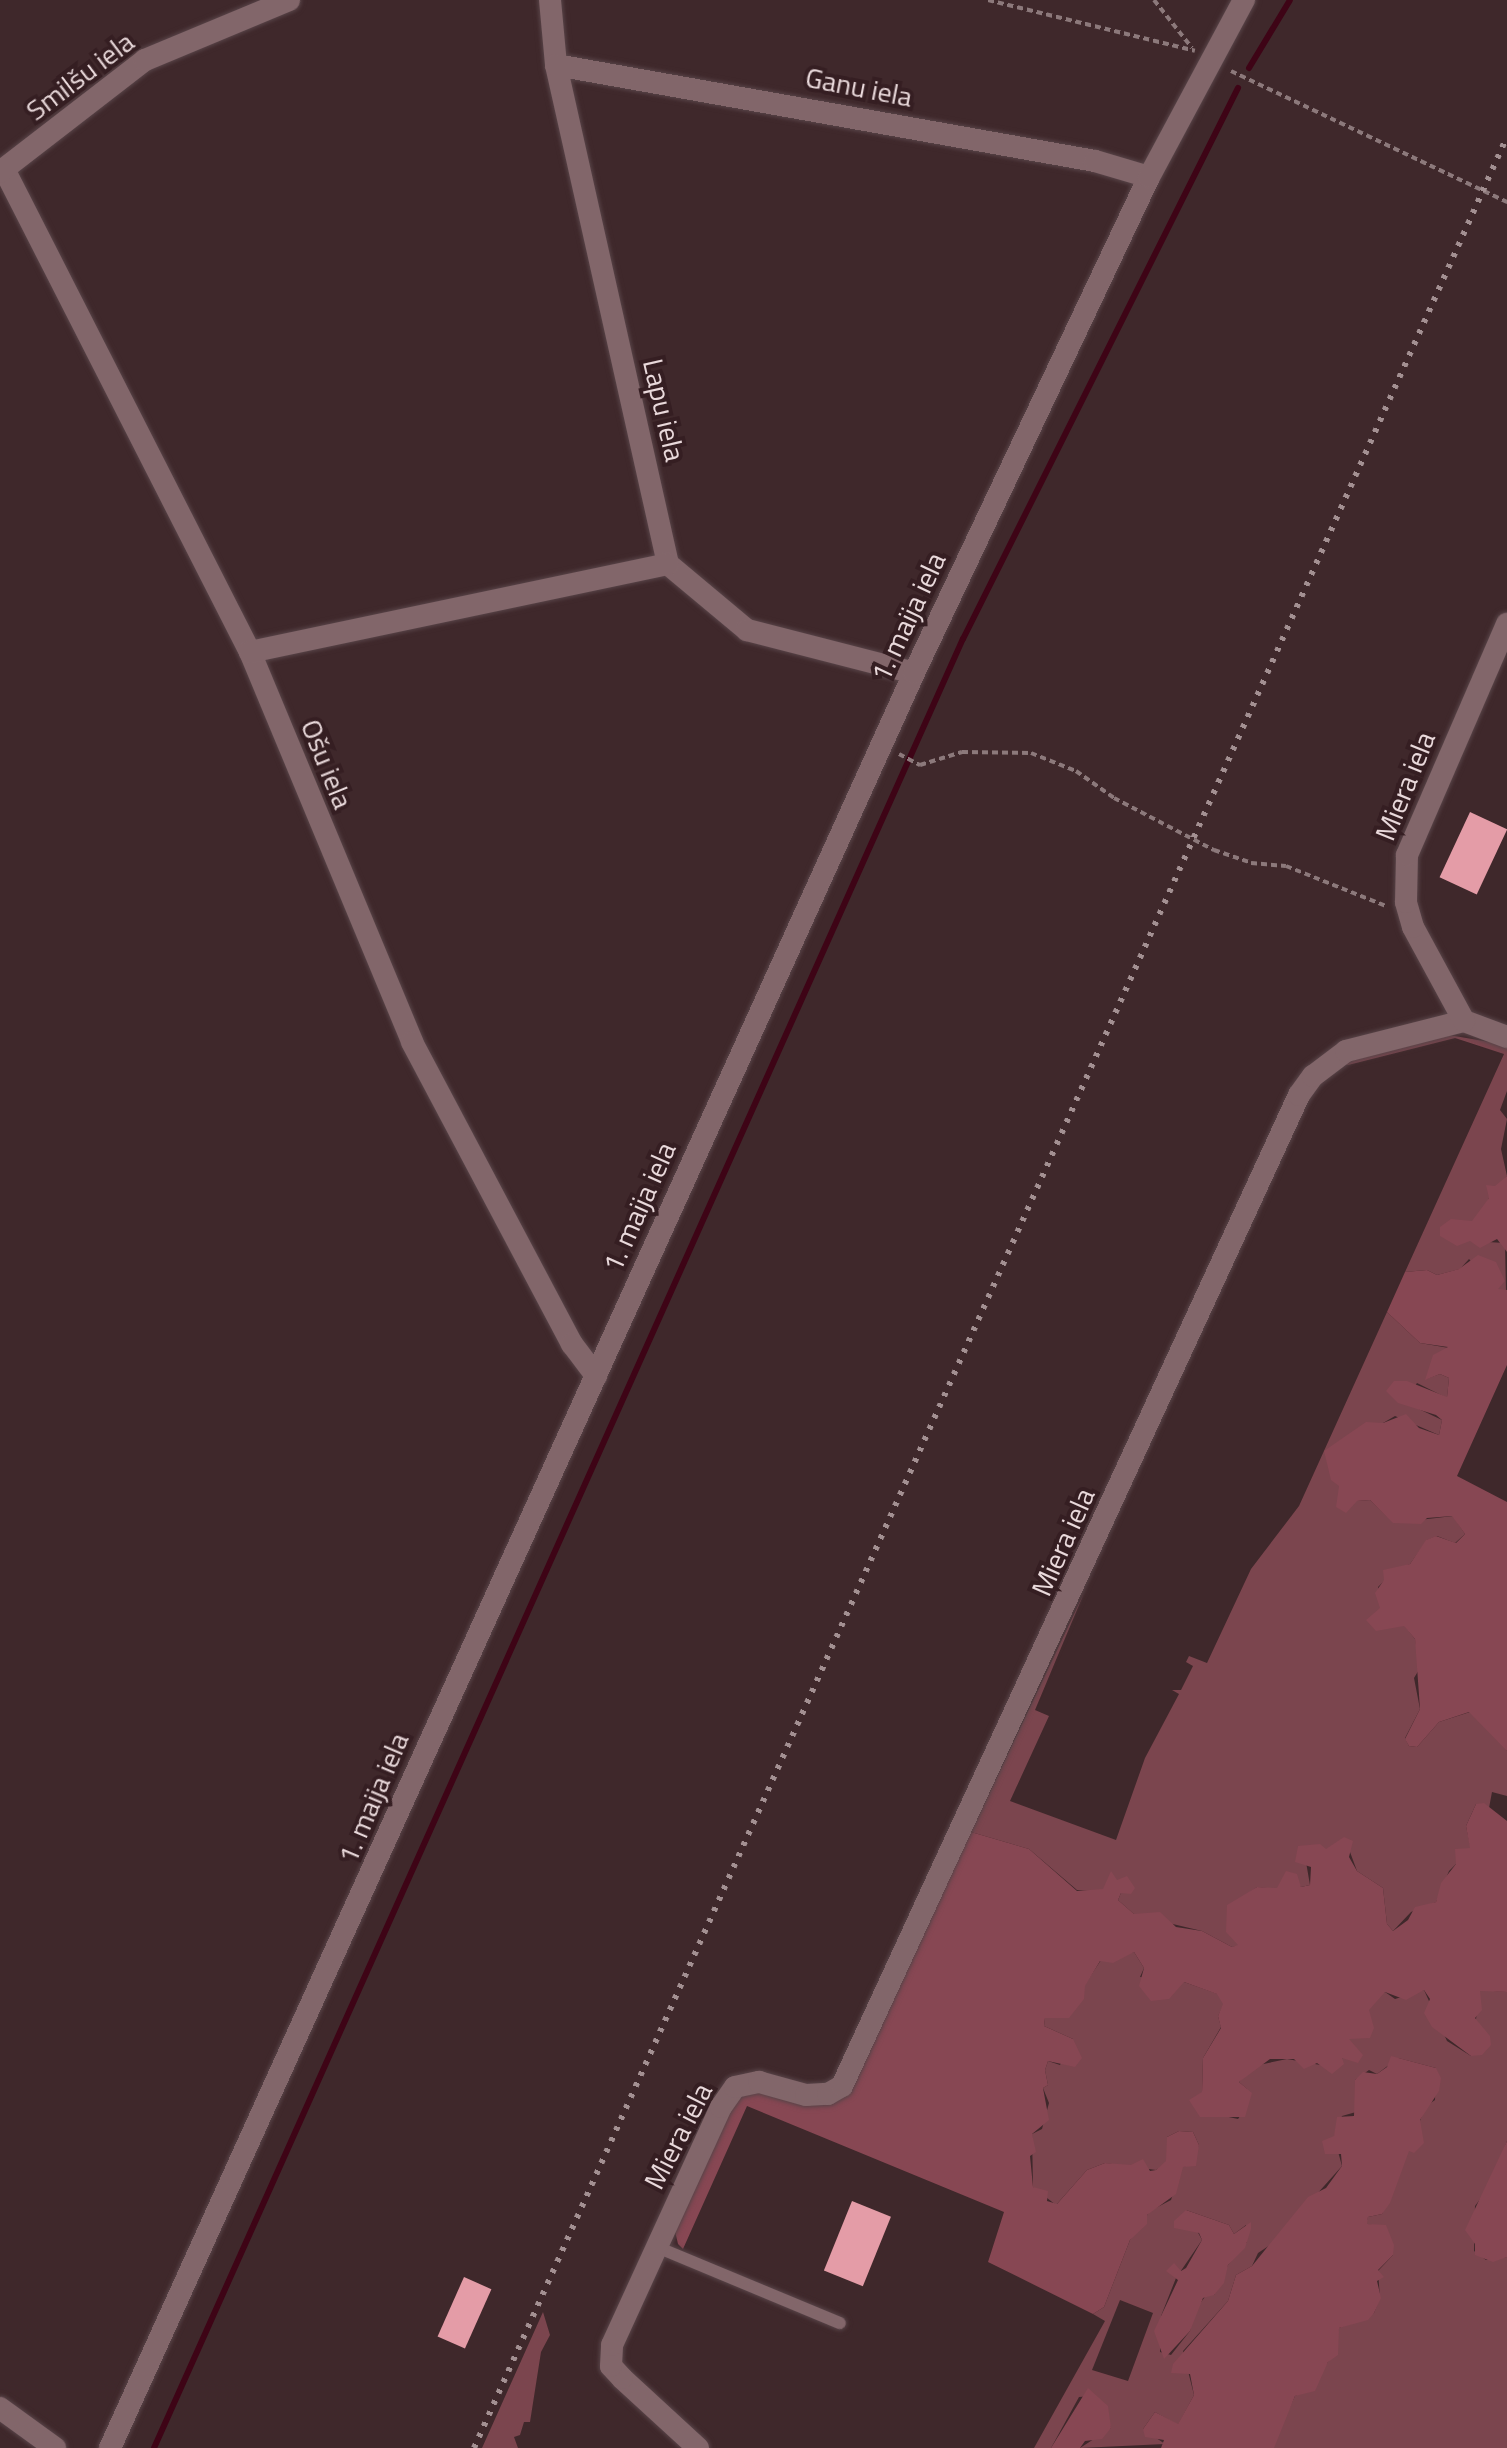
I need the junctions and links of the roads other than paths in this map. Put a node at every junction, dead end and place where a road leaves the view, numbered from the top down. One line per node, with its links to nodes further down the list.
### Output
1 (289, 0): 5 (street, Smilšu iela)
2 (550, 0): 4 (street, Lapu iela)
3 (1244, 0): 6 (street, 1. maija iela)
4 (556, 65): 6 (street, Ganu iela); 7 (street, Lapu iela)
5 (2, 172): 9 (street, Ošu iela)
6 (1149, 177): 10 (street, 1. maija iela)
7 (668, 564): 9 (street); 10 (street)
8 (1507, 624): 11 (street, Miera iela)
9 (250, 652): 13 (street, Ošu iela)
10 (914, 673): 13 (street, 1. maija iela)
11 (1464, 1021): 12 (street); 14 (street, Miera iela)
12 (1507, 1037)
13 (596, 1376): 18 (street, 1. maija iela)
14 (657, 2247): 15 (lane); 19 (street, Miera iela)
15 (840, 2323)
16 (0, 2408): 17 (street)
17 (55, 2448)
18 (110, 2448)
19 (698, 2448)

